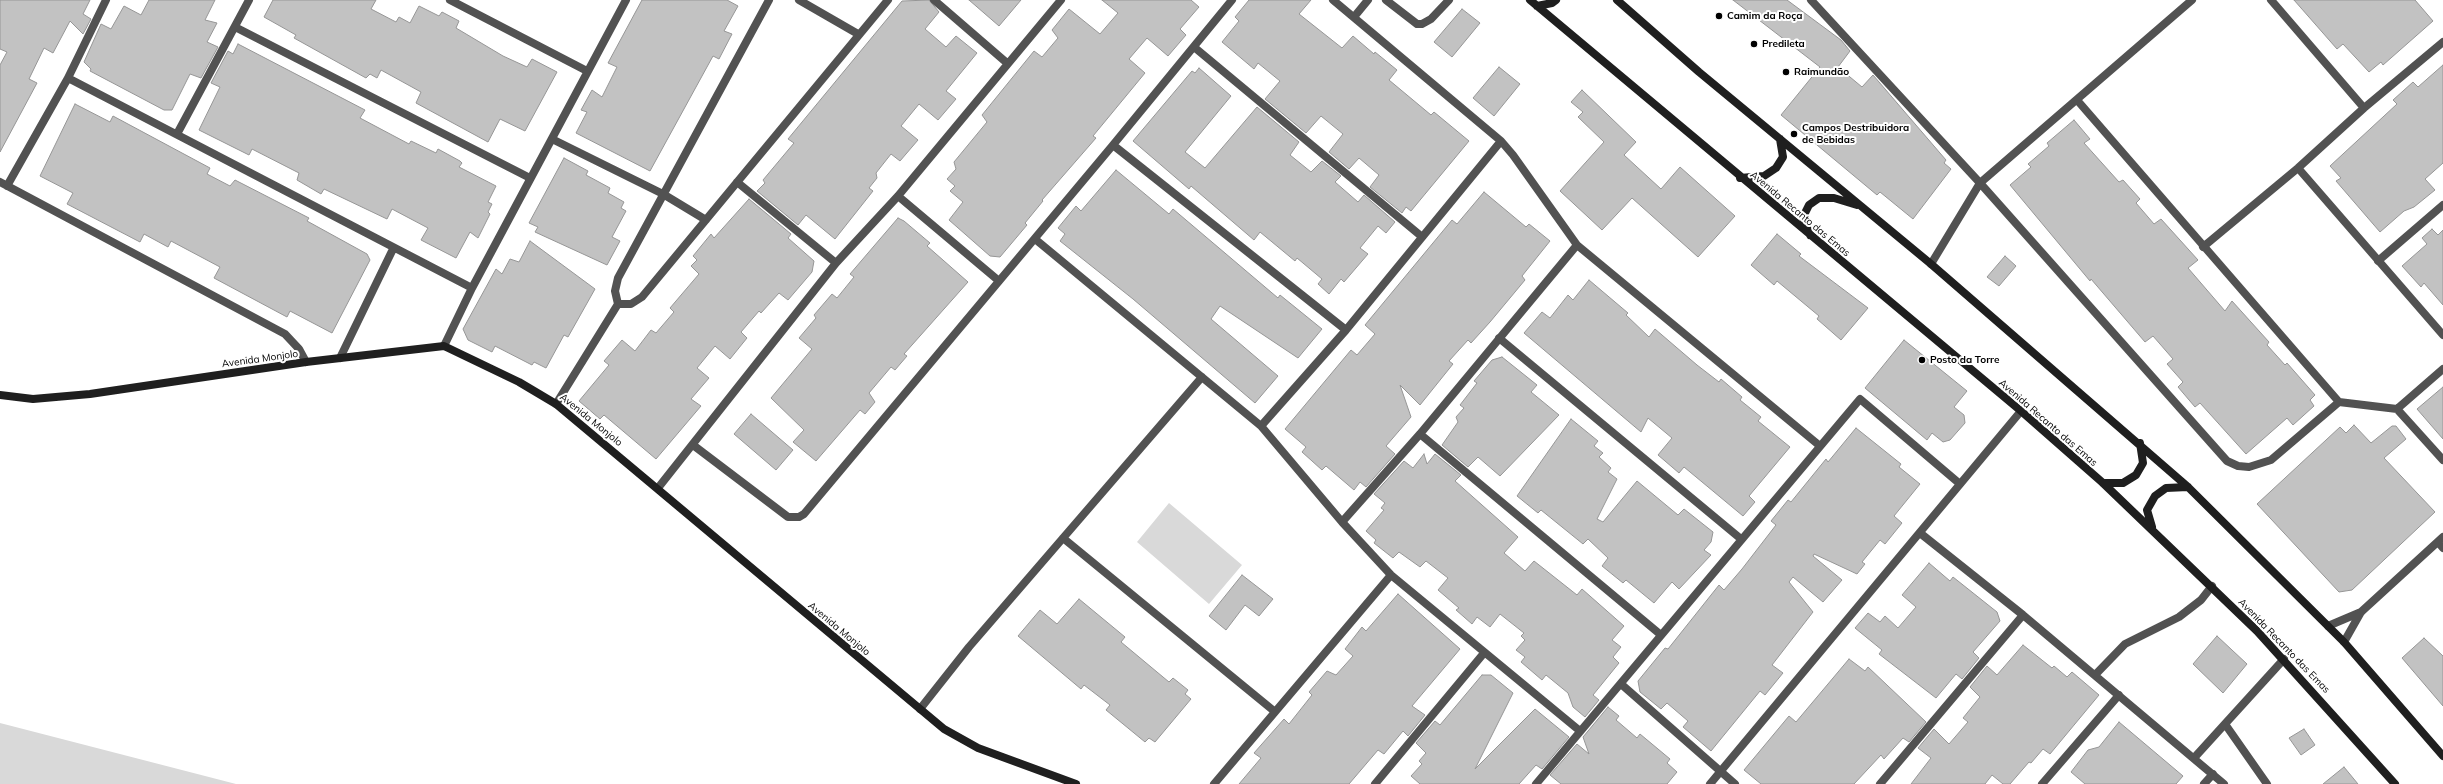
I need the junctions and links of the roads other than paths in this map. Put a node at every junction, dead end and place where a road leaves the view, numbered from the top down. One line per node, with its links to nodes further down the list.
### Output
1 (106, 0): 29 (street)
2 (249, 0): 23 (street)
3 (450, 0): 28 (street)
4 (626, 0): 28 (street)
5 (769, 0): 43 (street)
6 (799, 0): 24 (street)
7 (888, 0): 24 (street)
8 (934, 0): 27 (street)
9 (1061, 0): 27 (street)
10 (1232, 0): 26 (street)
11 (1333, 0): 22 (street)
12 (1368, 0): 22 (street)
13 (1386, 0): 14 (street)
14 (1449, 0)
15 (1530, 0): 21 (main road, Avenida Recanto das Emas)
16 (1556, 0): 21 (main road)
17 (1618, 0): 34 (main road)
18 (1812, 0): 41 (street)
19 (2192, 0): 30 (street)
20 (2271, 0): 31 (street)
21 (1537, 6): 39 (main road, Avenida Recanto das Emas)
22 (1354, 17): 35 (street)
23 (235, 27): 32 (street); 38 (street)
24 (858, 34): 40 (street)
25 (2443, 42): 31 (street)
26 (1194, 48): 36 (street); 48 (street)
27 (1007, 64): 44 (street)
28 (586, 71): 33 (street)
29 (68, 78): 32 (street); 42 (street)
30 (2077, 100): 41 (street); 52 (street)
31 (2364, 108): 37 (street)
32 (177, 134): 53 (street)
33 (552, 139): 38 (street); 43 (street)
34 (1780, 139): 39 (main road); 46 (main road)
35 (1501, 141): 48 (street); 51 (street)
36 (1113, 145): 50 (street); 60 (street)
37 (2298, 168): 52 (street); 54 (street)
38 (530, 178): 58 (street)
39 (1740, 178): 49 (main road, Avenida Recanto das Emas)
40 (737, 182): 47 (street); 55 (street)
41 (1980, 183): 56 (street); 69 (street)
42 (4, 184): 65 (street)
43 (663, 194): 47 (street); 59 (street)
44 (898, 196): 55 (street); 57 (street)
45 (2443, 205): 54 (street)
46 (1862, 206): 49 (main road); 56 (main road)
47 (706, 220): 59 (street)
48 (1422, 236): 60 (street)
49 (1811, 237): 72 (main road, Avenida Recanto das Emas)
50 (1035, 239): 57 (street); 67 (street)
51 (1577, 245): 62 (street); 77 (street)
52 (2203, 247): 69 (street)
53 (393, 249): 58 (street); 64 (street)
54 (2378, 261): 61 (street)
55 (836, 263): 76 (street)
56 (1931, 264): 75 (main road)
57 (999, 281): 76 (street)
58 (472, 288): 63 (street)
59 (618, 304): 70 (street)
60 (1346, 330): 73 (street)
61 (2443, 335)
62 (1499, 338): 74 (street); 87 (street)
63 (444, 346): 64 (main road, Avenida Monjolo); 70 (main road, Avenida Monjolo)
64 (340, 358): 65 (main road, Avenida Monjolo)
65 (306, 362): 68 (main road, Avenida Monjolo)
66 (2443, 370): 71 (street)
67 (1202, 377): 73 (street); 86 (street)
68 (0, 395)
69 (2339, 402): 71 (street)
70 (556, 404): 82 (main road, Avenida Monjolo)
71 (2397, 409): 78 (street)
72 (2021, 411): 79 (main road, Avenida Recanto das Emas); 80 (street)
73 (1261, 426): 83 (street)
74 (1420, 434): 83 (street); 94 (street)
75 (2140, 443): 79 (main road); 81 (main road)
76 (693, 445): 82 (street)
77 (1820, 446): 80 (street); 87 (street)
78 (2443, 460)
79 (2103, 483): 84 (main road, Avenida Recanto das Emas)
80 (1960, 484): 85 (street)
81 (2188, 487): 84 (main road); 93 (main road)
82 (658, 488): 101 (main road, Avenida Monjolo)
83 (1342, 522): 89 (street)
84 (2152, 528): 90 (main road, Avenida Recanto das Emas)
85 (1920, 533): 92 (street); 107 (street)
86 (1063, 538): 101 (street); 102 (street)
87 (1741, 539): 94 (street)
88 (2441, 542): 91 (street)
89 (1391, 574): 96 (street); 102 (street)
90 (2212, 586): 97 (main road, Avenida Recanto das Emas); 98 (street)
91 (2361, 612): 93 (street); 95 (street)
92 (2023, 615): 98 (street); 115 (street)
93 (2328, 626): 95 (main road)
94 (1661, 635): 99 (street)
95 (2344, 642): 105 (main road)
96 (1484, 653): 104 (street); 111 (street)
97 (2284, 659): 103 (street); 120 (main road, Avenida Recanto das Emas)
98 (2095, 675): 100 (street)
99 (1621, 684): 104 (street); 107 (street)
100 (2119, 695): 106 (street); 116 (street)
101 (920, 709): 109 (main road, Avenida Monjolo)
102 (1274, 711): 110 (street)
103 (2225, 724): 106 (street); 119 (street)
104 (1580, 731): 112 (street)
105 (2443, 756)
106 (2194, 758): 108 (street)
107 (1720, 772): 113 (street); 114 (street)
108 (2213, 774): 117 (street); 118 (street)
109 (1076, 784)
110 (1214, 784)
111 (1375, 784)
112 (1536, 784)
113 (1710, 784)
114 (1734, 784)
115 (1880, 784)
116 (2042, 784)
117 (2204, 784)
118 (2224, 784)
119 (2268, 784)
120 (2395, 784)

